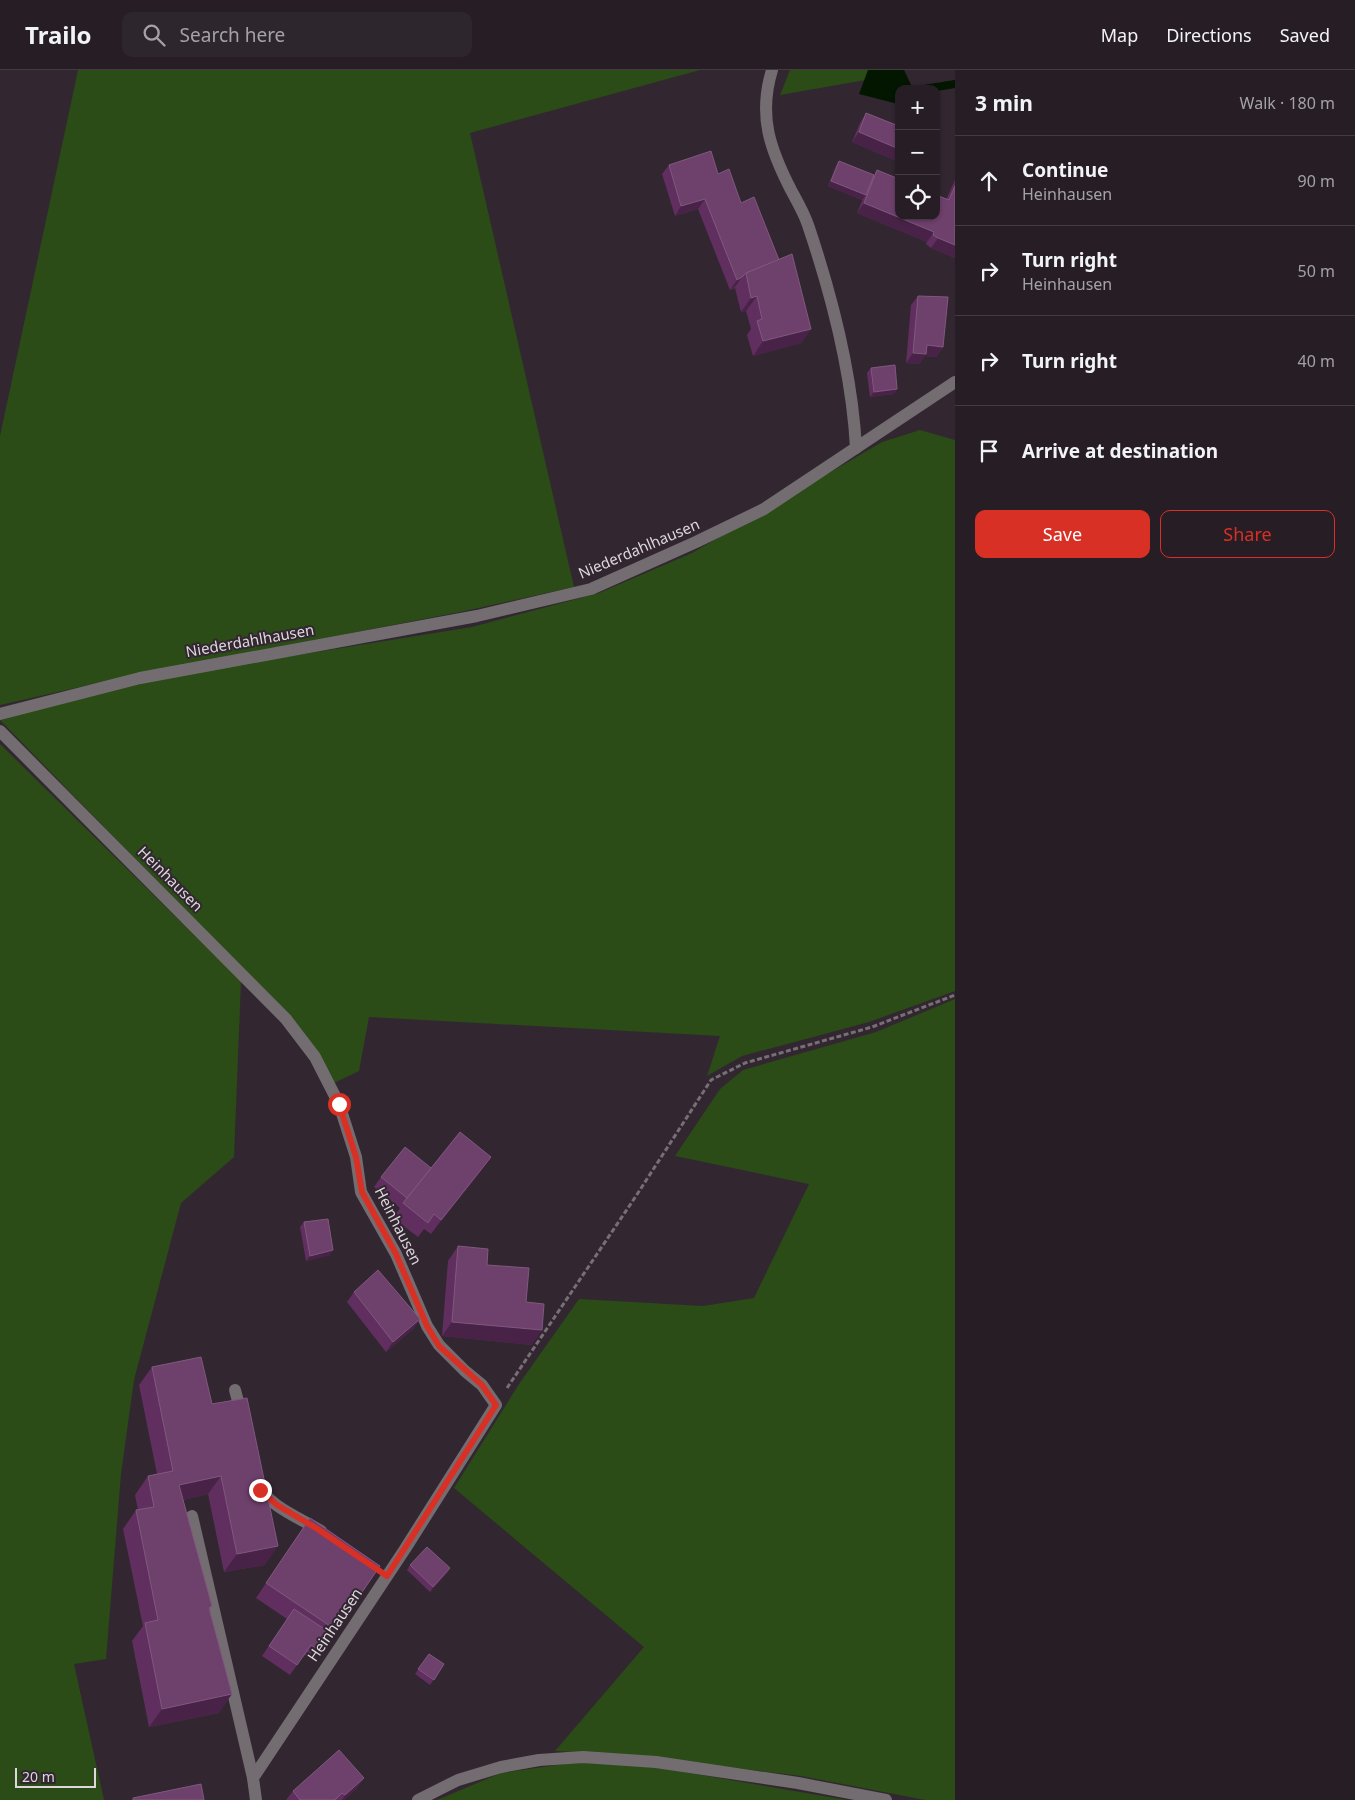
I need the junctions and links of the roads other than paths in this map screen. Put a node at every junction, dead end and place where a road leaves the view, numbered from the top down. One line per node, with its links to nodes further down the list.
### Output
1 (772, 70): 3 (street)
2 (955, 382): 3 (street, Niederdahlhausen)
3 (856, 448): 4 (street, Niederdahlhausen)
4 (0, 714)
5 (0, 731): 11 (street, Heinhausen)
6 (235, 1390): 7 (street)
7 (244, 1430)
8 (253, 1471): 10 (street)
9 (192, 1516): 11 (street)
10 (332, 1539)
11 (253, 1778): 12 (street)
12 (256, 1800)
13 (418, 1800): 14 (street)
14 (886, 1800)

